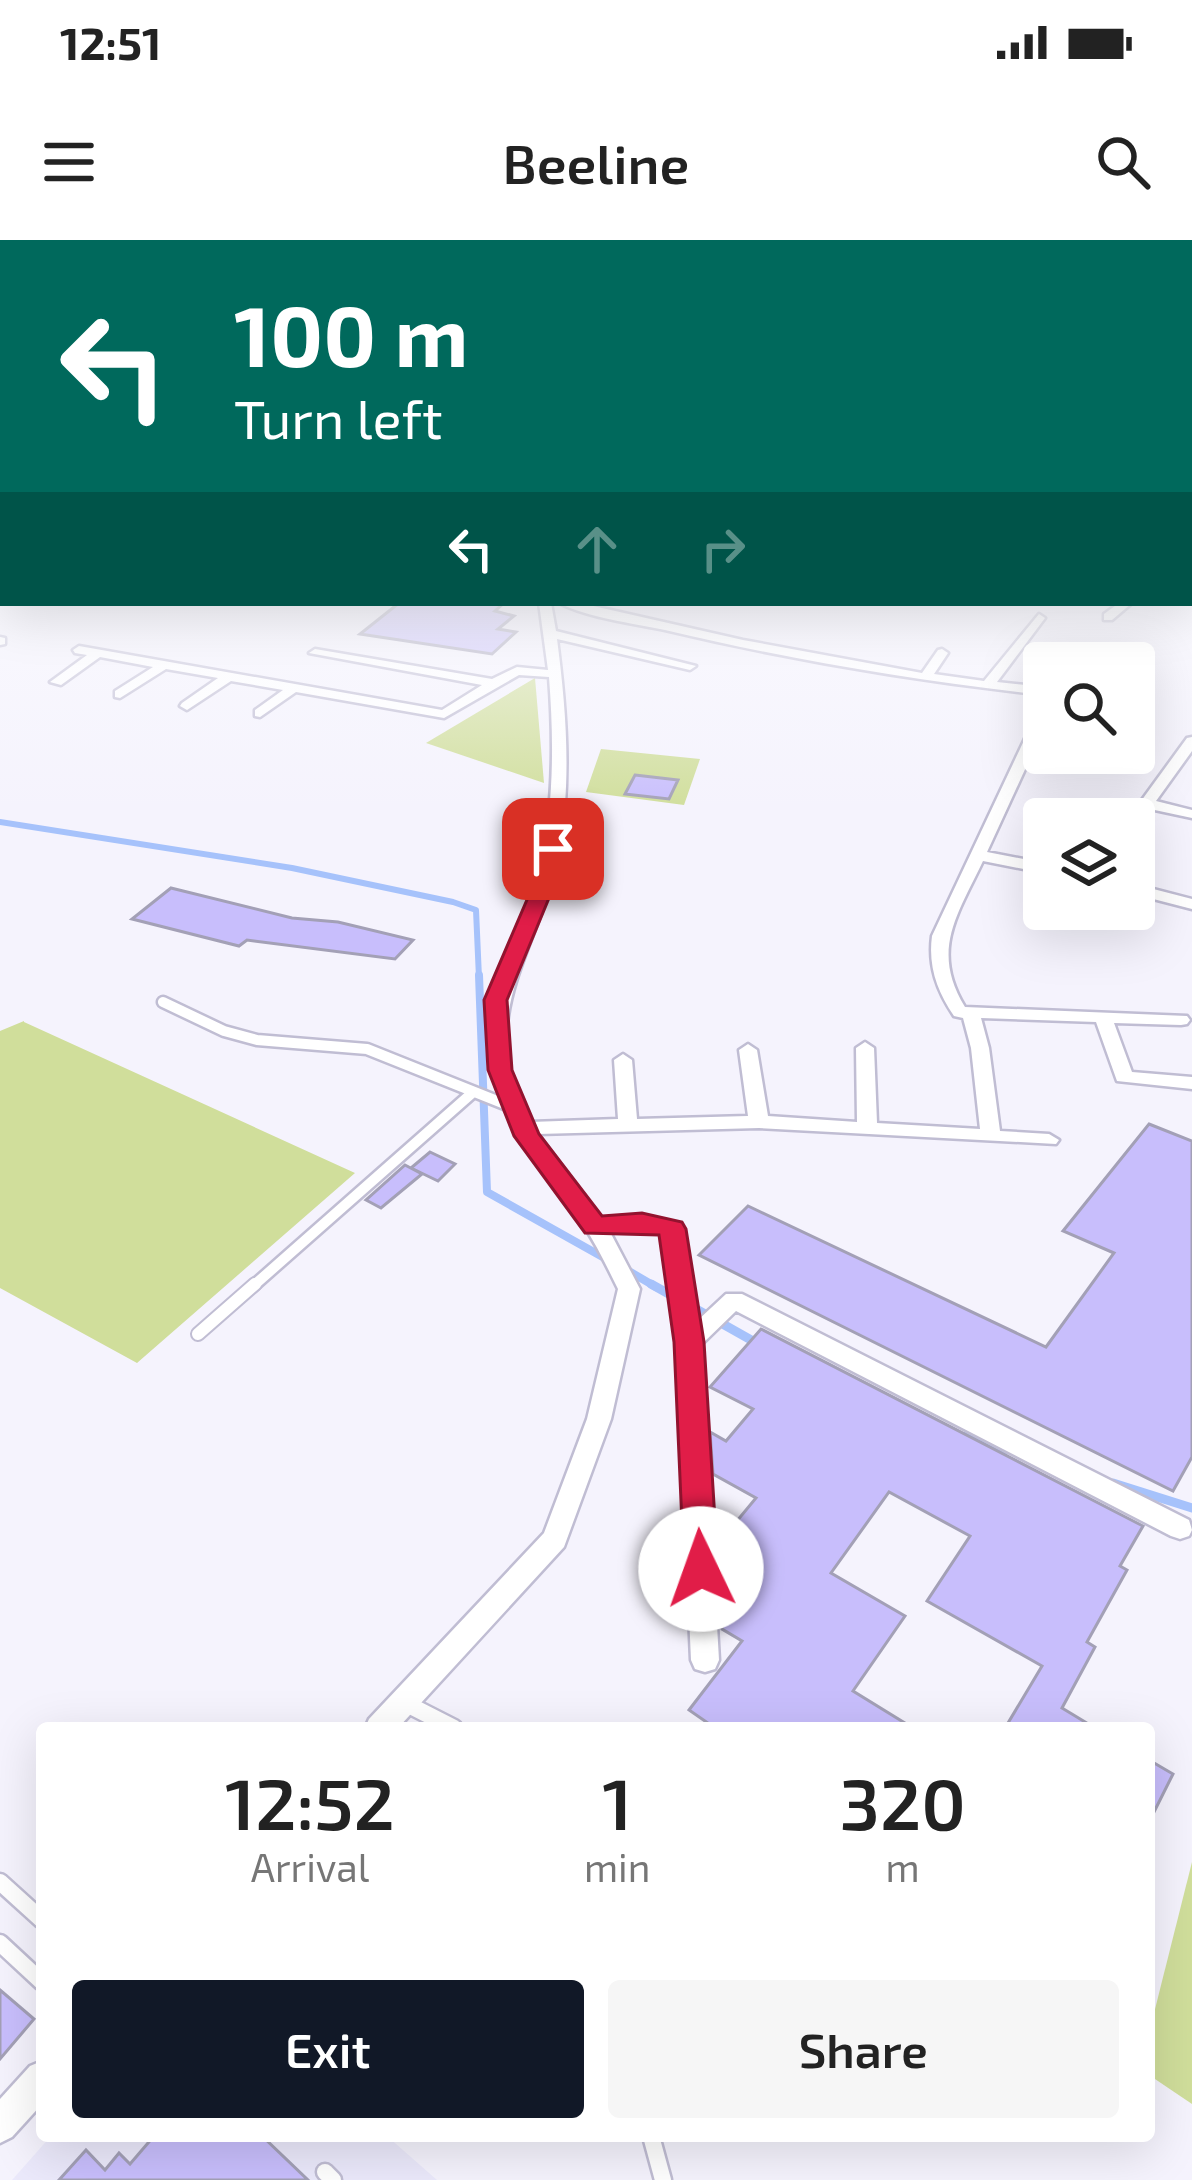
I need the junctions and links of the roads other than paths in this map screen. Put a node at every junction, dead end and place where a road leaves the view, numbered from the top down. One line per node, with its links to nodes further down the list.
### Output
1 (550, 634): 9 (street); 10 (street)
2 (689, 634): 12 (street)
3 (1027, 634): 15 (street)
4 (79, 650): 5 (street)
5 (98, 653): 8 (street); 13 (street)
6 (315, 653): 14 (street)
7 (942, 653): 12 (street)
8 (164, 665): 11 (street); 18 (street)
9 (690, 667)
10 (553, 674): 14 (street); 39 (street)
11 (228, 676): 16 (street); 19 (street)
12 (925, 678): 15 (street)
13 (56, 682)
14 (494, 683): 16 (street)
15 (987, 686): 17 (street)
16 (293, 688): 20 (street)
17 (1023, 690)
18 (120, 694)
19 (187, 706)
20 (260, 713)
21 (1192, 741): 23 (street)
22 (1023, 758): 26 (street)
23 (1151, 798)
24 (1155, 806): 25 (street)
25 (1192, 814)
26 (978, 855): 27 (street); 31 (street)
27 (1023, 864)
28 (1155, 894): 29 (street)
29 (1192, 904)
30 (163, 1003): 38 (lane)
31 (971, 1013): 32 (street); 43 (street)
32 (1104, 1019): 33 (street); 37 (street)
33 (1181, 1020)
34 (865, 1048): 42 (street)
35 (748, 1050): 40 (street)
36 (623, 1060): 41 (street)
37 (1192, 1083)
38 (470, 1094): 39 (lane); 46 (lane)
39 (520, 1118): 41 (street); 45 (street)
40 (759, 1122): 41 (street); 42 (street)
41 (628, 1124)
42 (867, 1129): 43 (street)
43 (991, 1136): 44 (street)
44 (1049, 1140)
45 (595, 1226): 47 (street); 50 (street)
46 (198, 1334)
47 (689, 1342): 48 (street); 49 (street)
48 (1180, 1528)
49 (705, 1660)
50 (403, 1702): 51 (street); 52 (lane)
51 (385, 1722)
52 (442, 1722)
53 (0, 1882): 54 (lane)
54 (36, 1914)
55 (0, 1943): 56 (lane)
56 (36, 1976)
57 (36, 2085): 58 (street)
58 (0, 2125)
59 (653, 2142): 60 (lane)
60 (663, 2180)

